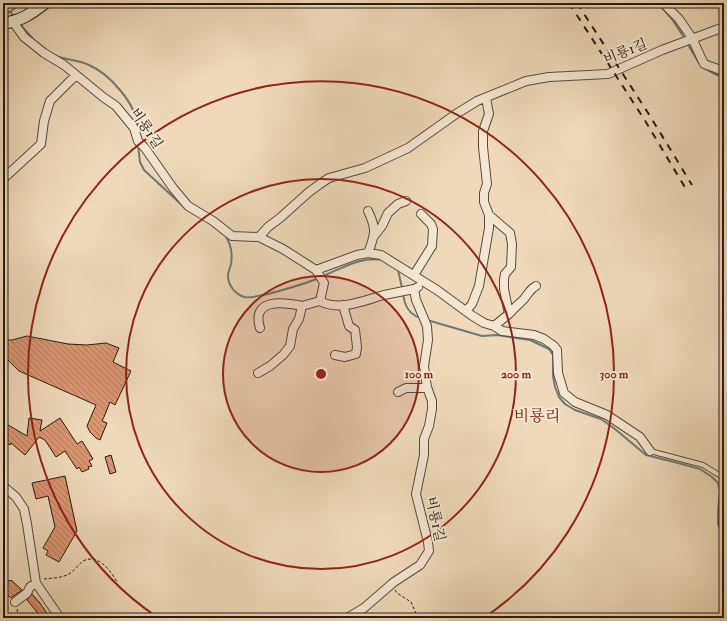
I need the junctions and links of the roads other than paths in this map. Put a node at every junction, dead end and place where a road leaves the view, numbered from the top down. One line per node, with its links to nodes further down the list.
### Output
1 (45, 3): 3 (street)
2 (664, 3): 5 (street)
3 (8, 23): 7 (street, 비룡1길)
4 (724, 26): 5 (street, 비룡1길)
5 (691, 39): 6 (street); 8 (street, 비룡1길)
6 (724, 70)
7 (76, 75): 9 (street); 15 (street, 비룡1길)
8 (486, 98): 13 (street); 15 (street, 비룡1길)
9 (3, 179)
10 (406, 201): 14 (street)
11 (368, 210): 14 (street)
12 (421, 214): 18 (street)
13 (489, 215): 25 (street); 26 (street)
14 (374, 236): 16 (street)
15 (259, 237): 17 (street, 비룡1길)
16 (368, 253): 17 (street); 18 (street)
17 (316, 270): 22 (street)
18 (414, 275): 19 (street)
19 (426, 282): 21 (street); 25 (street)
20 (536, 286): 26 (street)
21 (414, 289): 23 (street); 31 (street, 비룡1길)
22 (320, 301): 23 (street); 24 (street)
23 (343, 305): 29 (street)
24 (302, 306): 28 (street); 30 (street)
25 (466, 311): 27 (street)
26 (509, 314): 27 (street)
27 (494, 326): 33 (street)
28 (260, 328)
29 (335, 355)
30 (258, 373)
31 (427, 388): 32 (street); 39 (street, 비룡1길)
32 (398, 392)
33 (650, 451): 34 (lane)
34 (724, 478)
35 (3, 486): 36 (street)
36 (36, 583): 37 (street); 38 (street)
37 (16, 602)
38 (60, 618)
39 (347, 618)

